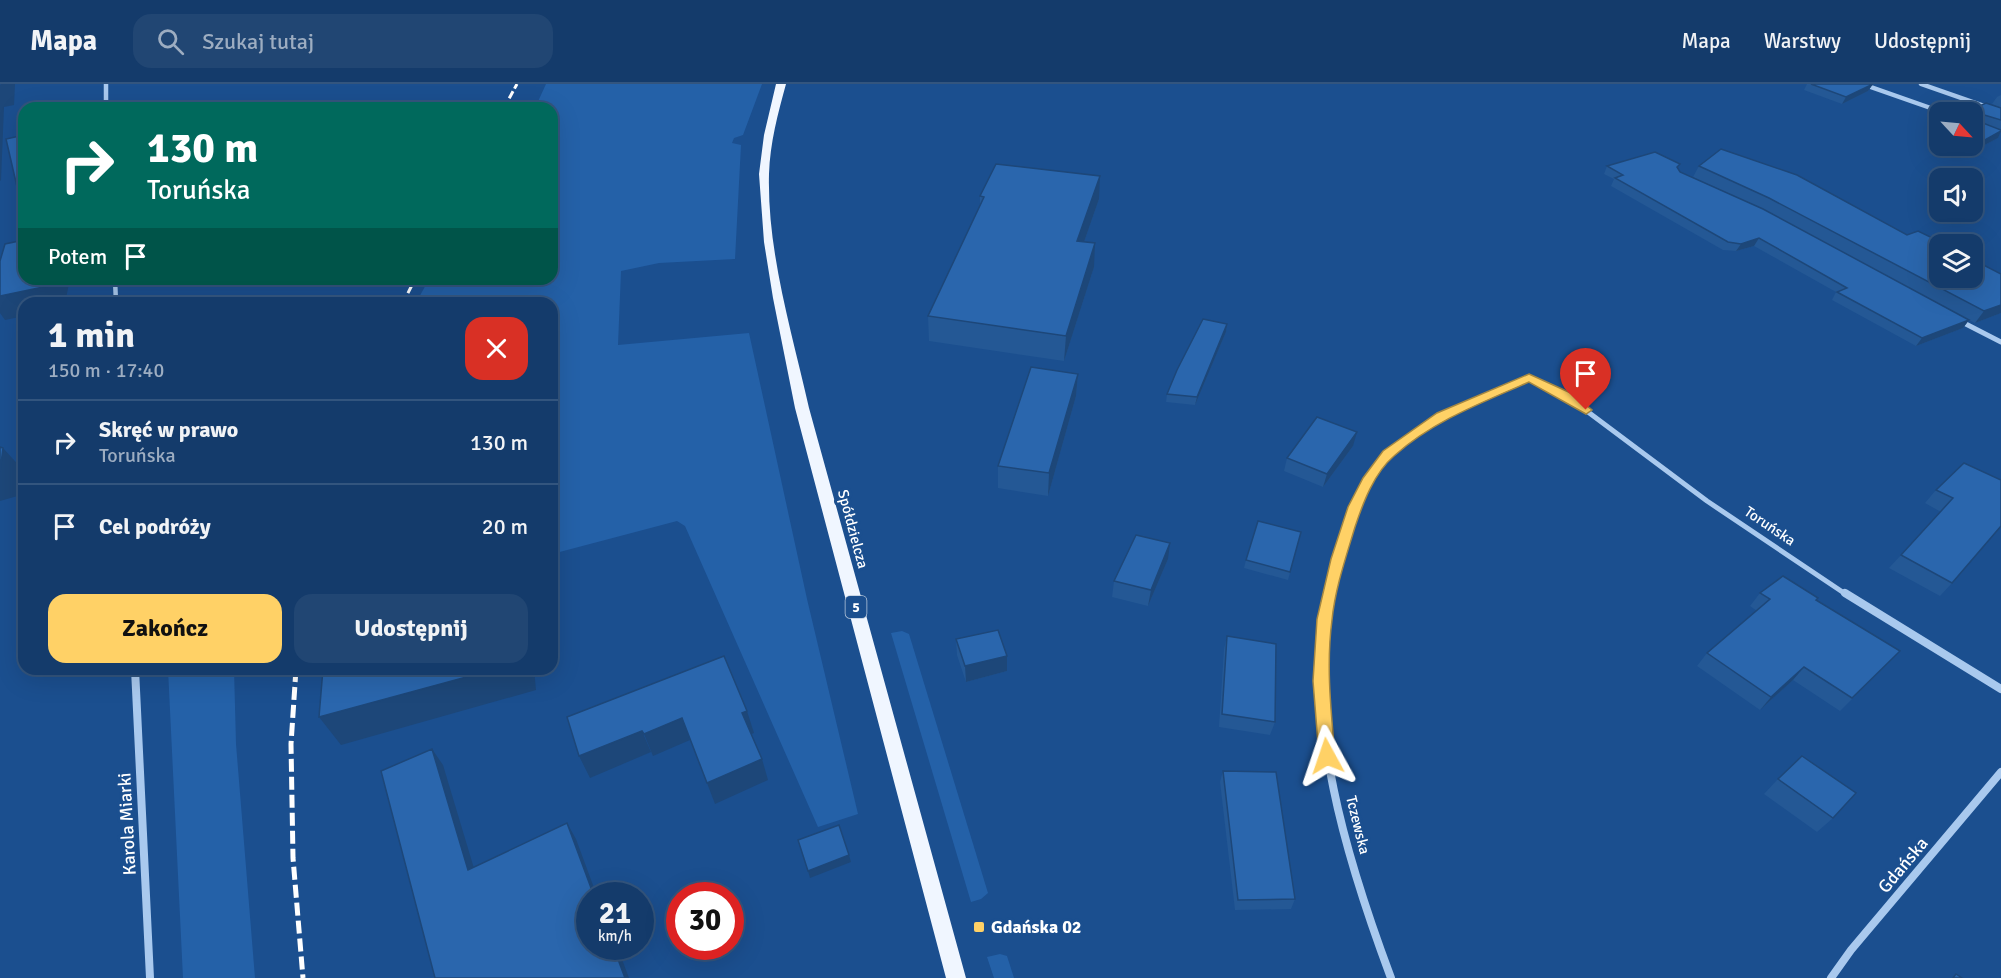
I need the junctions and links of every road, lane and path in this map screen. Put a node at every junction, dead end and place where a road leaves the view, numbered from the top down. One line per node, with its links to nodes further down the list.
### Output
1 (106, 84): 5 (street)
2 (782, 84): 15 (main road, Spółdzielcza / 5)
3 (1862, 84): 6 (street)
4 (1921, 84): 7 (street)
5 (106, 102)
6 (1929, 107)
7 (2001, 112)
8 (1954, 318): 9 (street)
9 (2001, 342)
10 (1529, 377): 12 (street, Toruńska); 16 (street, Tczewska)
11 (135, 675): 14 (street, Karola Miarki)
12 (2001, 689)
13 (2001, 772): 17 (street, Gdańska)
14 (150, 978)
15 (956, 978)
16 (1391, 978)
17 (1831, 978)

